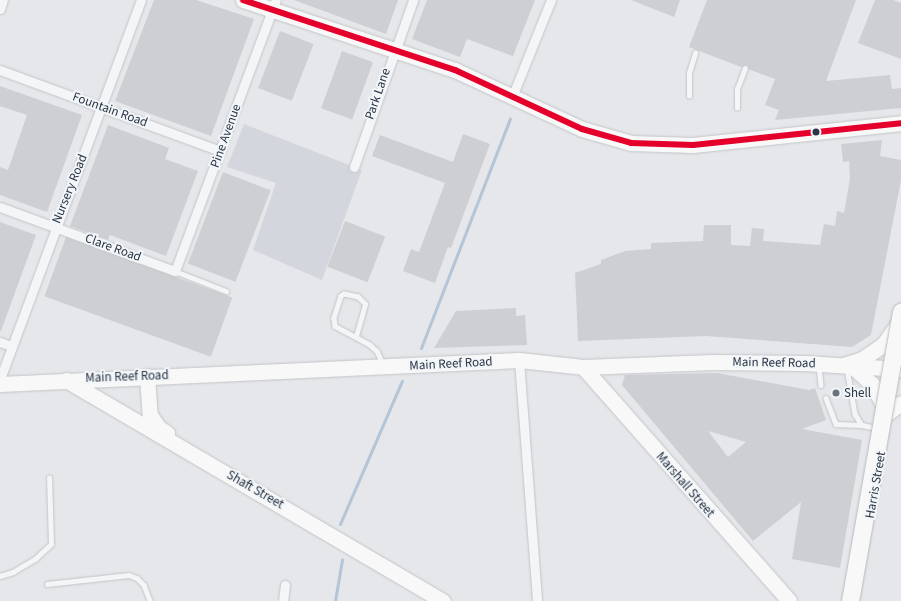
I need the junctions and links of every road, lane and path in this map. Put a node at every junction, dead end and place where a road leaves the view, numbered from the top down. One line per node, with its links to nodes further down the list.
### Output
1 (3, 0): 7 (street)
2 (141, 0): 14 (street, Nursery Road)
3 (243, 0): 6 (main road)
4 (413, 0): 8 (street, Park Lane)
5 (551, 0): 13 (street)
6 (275, 5): 8 (main road); 19 (street, Pine Avenue)
7 (0, 9)
8 (393, 50): 13 (main road); 20 (street, Park Lane)
9 (695, 53): 12 (lane)
10 (745, 68): 15 (lane)
11 (0, 70): 14 (street, Fountain Road)
12 (690, 96)
13 (512, 98): 17 (main road)
14 (103, 107): 19 (street, Fountain Road); 22 (street, Nursery Road)
15 (738, 108)
16 (901, 123): 17 (main road)
17 (882, 124): 18 (main road)
18 (901, 132)
19 (220, 151): 23 (street, Pine Avenue)
20 (354, 167)
21 (0, 207): 22 (street, Clare Road)
22 (55, 227): 23 (street, Clare Road); 29 (street, Nursery Road)
23 (175, 271): 24 (lane, Clare Road)
24 (226, 291)
25 (901, 311): 57 (highway, bridge)
26 (901, 318): 33 (main road)
27 (356, 336): 27 (lane); 34 (lane)
28 (0, 342): 29 (street)
29 (11, 346): 38 (street, Nursery Road)
30 (901, 346): 36 (street, Harris Street)
31 (519, 360): 34 (main road, Main Reef Road); 35 (main road, Main Reef Road); 55 (street)
32 (819, 364): 33 (main road, Main Reef Road); 35 (main road, Main Reef Road); 41 (lane)
33 (848, 367): 36 (main road, Main Reef Road); 44 (main road); 45 (lane)
34 (384, 368): 37 (main road, Main Reef Road)
35 (583, 368): 56 (main road, Marshall Street)
36 (899, 371): 44 (street, Harris Street); 58 (highway)
37 (147, 376): 39 (main road, Main Reef Road); 47 (main road)
38 (0, 379)
39 (66, 380): 40 (main road, Main Reef Road); 47 (main road, Shaft Street)
40 (0, 384)
41 (821, 385)
42 (826, 398): 45 (lane)
43 (901, 403): 44 (main road)
44 (889, 413): 46 (street, Harris Street)
45 (862, 425): 46 (lane)
46 (886, 429): 58 (street, Harris Street)
47 (194, 455): 54 (main road, Shaft Street)
48 (49, 478): 49 (lane)
49 (0, 576)
50 (47, 584): 52 (lane)
51 (285, 585): 53 (street)
52 (150, 601)
53 (283, 601)
54 (443, 601)
55 (537, 601)
56 (789, 601)
57 (850, 601)
58 (857, 601)

